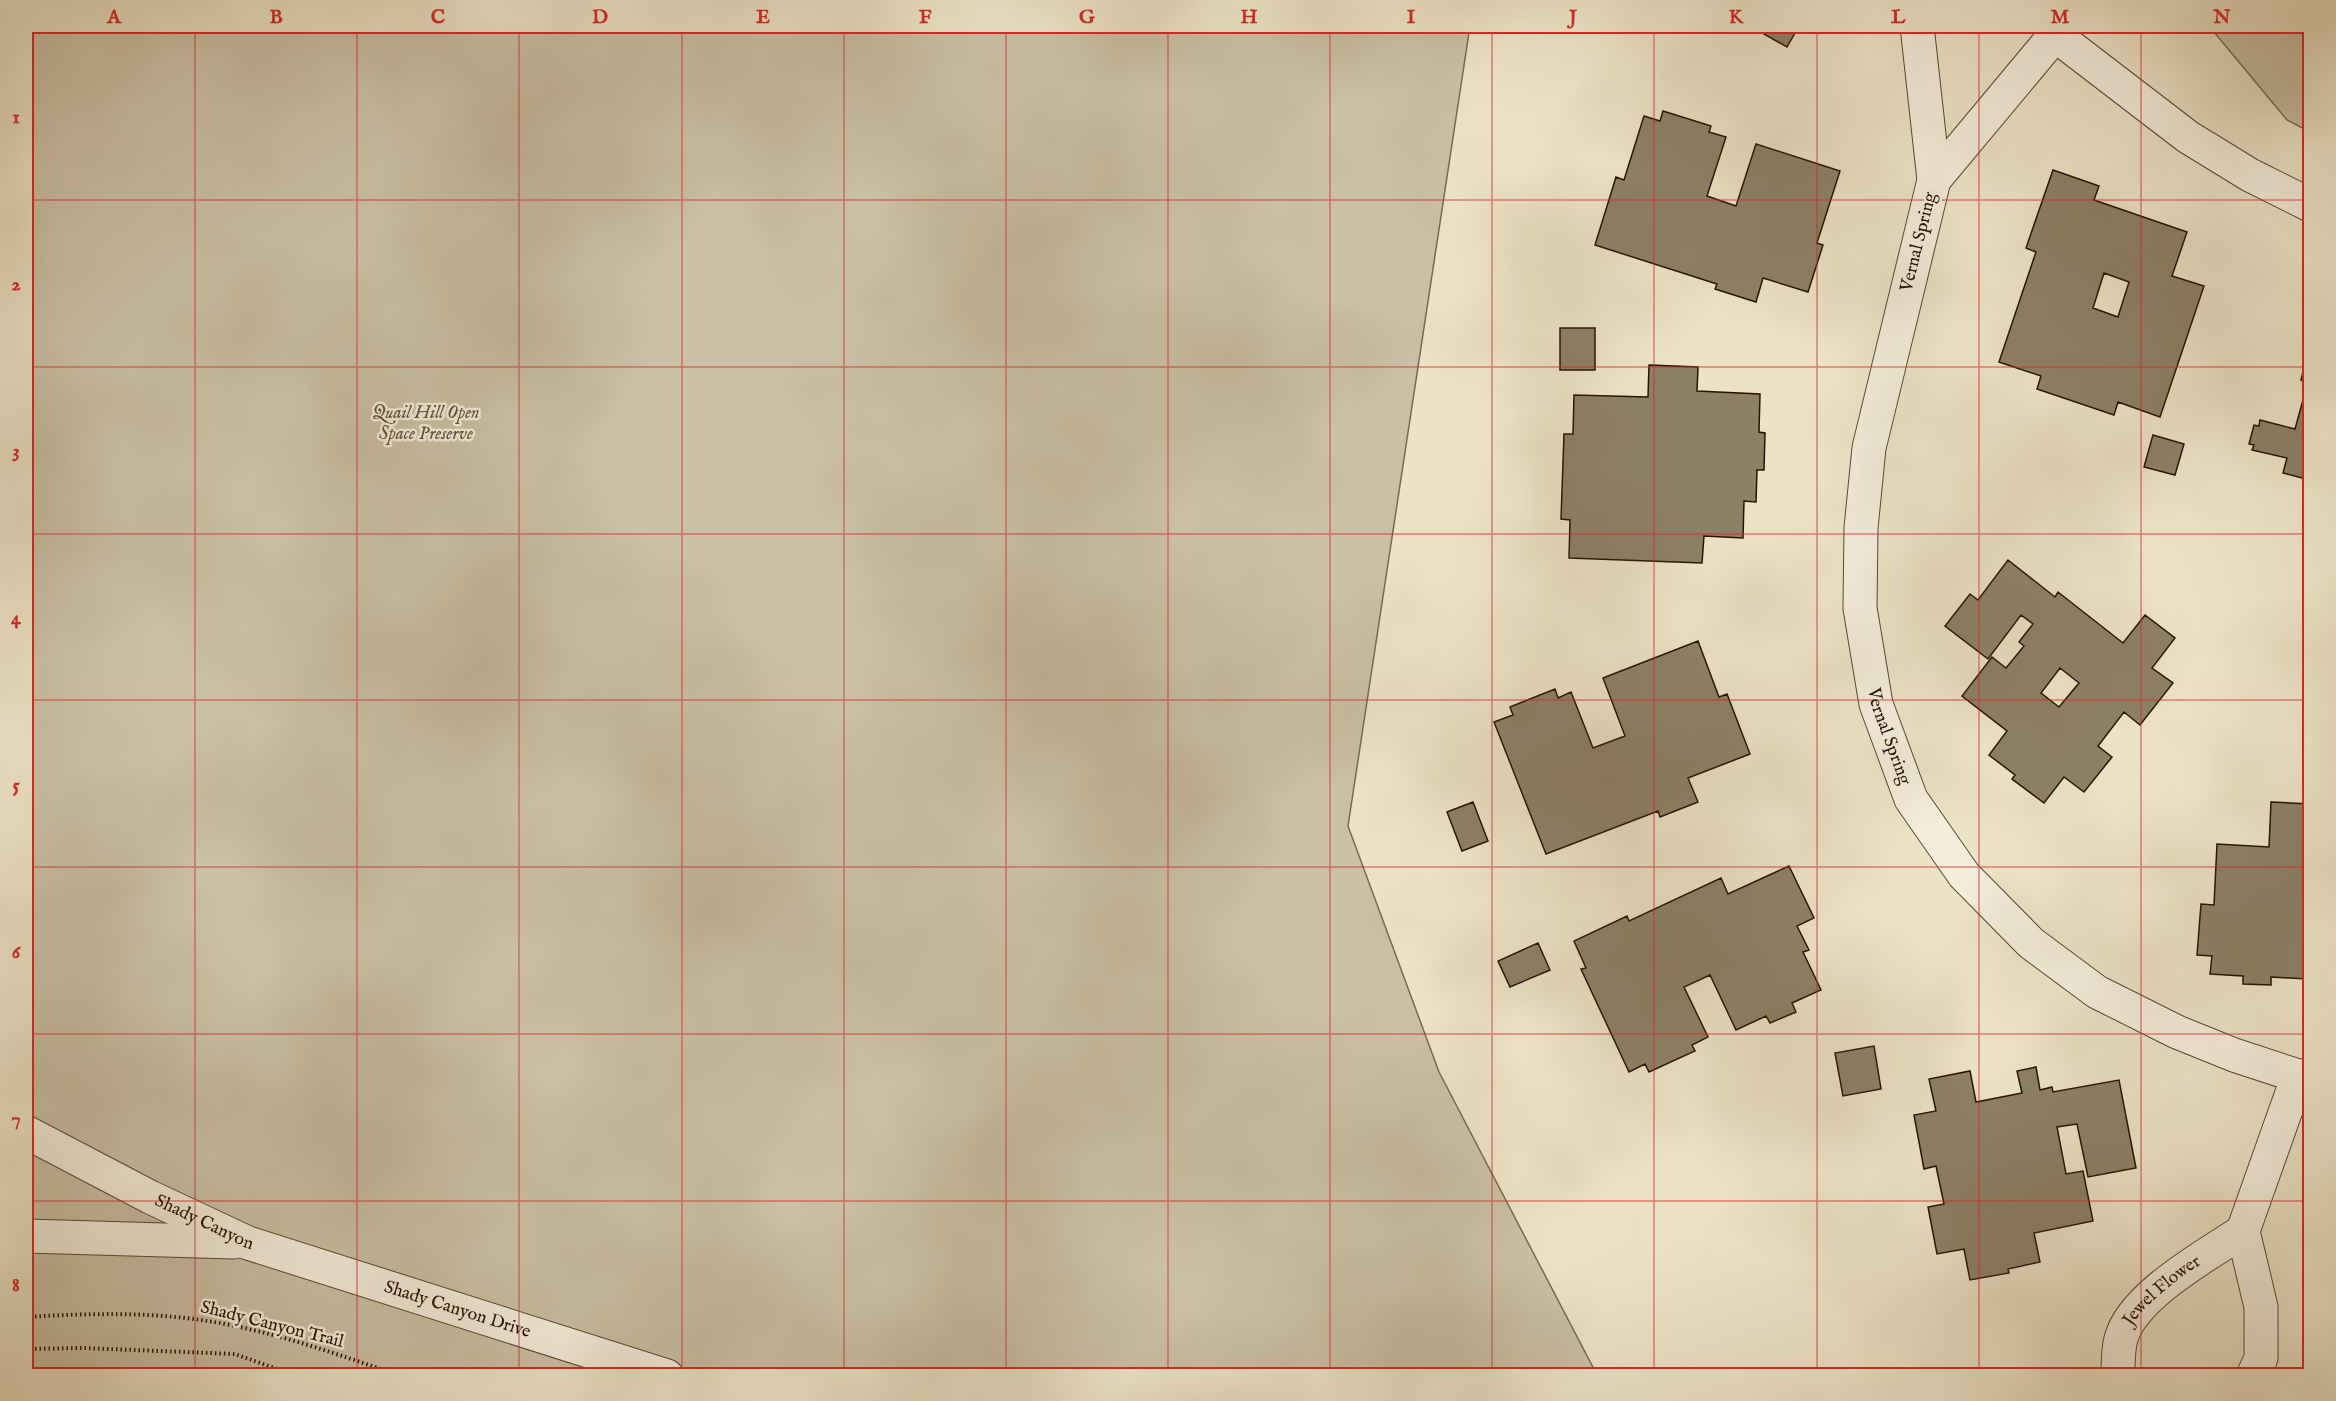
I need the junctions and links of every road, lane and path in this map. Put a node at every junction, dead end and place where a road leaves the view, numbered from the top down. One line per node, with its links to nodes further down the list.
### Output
1 (1917, 26): 3 (street, Vernal Spring)
2 (2056, 30): 3 (street, Vernal Spring); 4 (street)
3 (1934, 180): 5 (street, Vernal Spring)
4 (2310, 205)
5 (2304, 1076): 7 (street)
6 (26, 1132): 9 (street, Shady Canyon)
7 (2243, 1231): 15 (street, Jewel Flower); 16 (street)
8 (26, 1236): 9 (street, Shady Canyon)
9 (248, 1243): 14 (street, Shady Canyon Drive)
10 (26, 1317): 13 (path, Shady Canyon Trail)
11 (26, 1349): 12 (path, Shady Canyon Trail)
12 (297, 1376)
13 (401, 1376)
14 (667, 1376)
15 (2118, 1376)
16 (2253, 1376)

